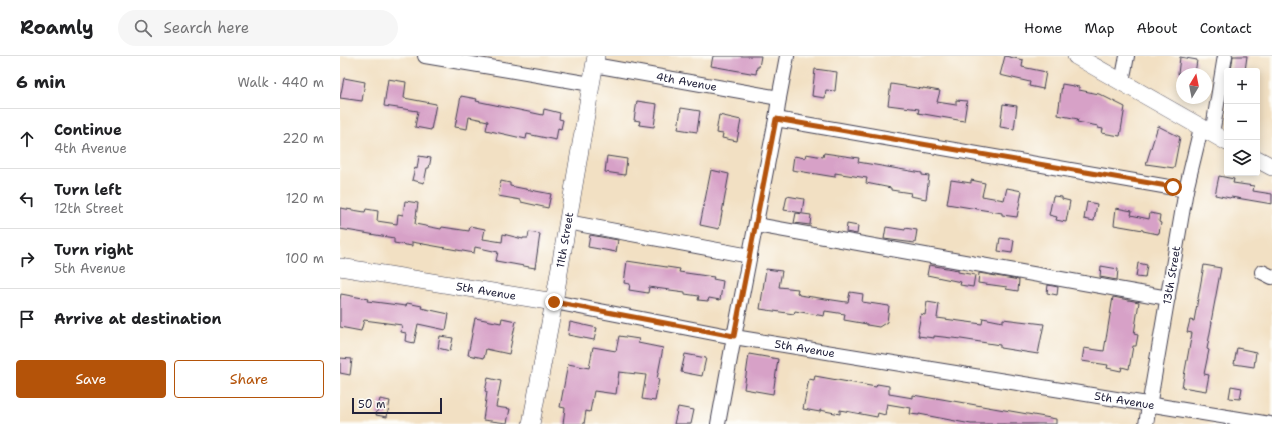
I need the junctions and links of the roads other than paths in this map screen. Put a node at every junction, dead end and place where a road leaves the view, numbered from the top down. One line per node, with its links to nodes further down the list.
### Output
1 (425, 56): 8 (street)
2 (787, 56): 9 (street)
3 (1076, 56): 7 (main road)
4 (1127, 56): 7 (street)
5 (1225, 56): 11 (street, 13th Street)
6 (595, 61): 8 (main road, 11th Street); 9 (street, 4th Avenue)
7 (1122, 82): 11 (main road)
8 (591, 84): 16 (main road, 11th Street)
9 (779, 98): 10 (street)
10 (776, 119): 15 (street); 17 (street)
11 (1206, 131): 12 (main road); 15 (street, 13th Street)
12 (1224, 140)
13 (1260, 161): 14 (main road)
14 (1272, 167)
15 (1186, 190): 20 (street, 13th Street)
16 (567, 222): 18 (street); 21 (main road, 11th Street)
17 (756, 225): 18 (street); 20 (street)
18 (750, 256): 22 (street)
19 (340, 267): 21 (main road, 5th Avenue)
20 (1168, 298): 23 (street, 13th Street)
21 (554, 302): 22 (street, 5th Avenue); 24 (main road, 11th Street)
22 (734, 336): 23 (street, 5th Avenue); 25 (street)
23 (1150, 404): 26 (street, 13th Street); 27 (street, 5th Avenue)
24 (531, 424)
25 (718, 424)
26 (1146, 424)
27 (1270, 424)

